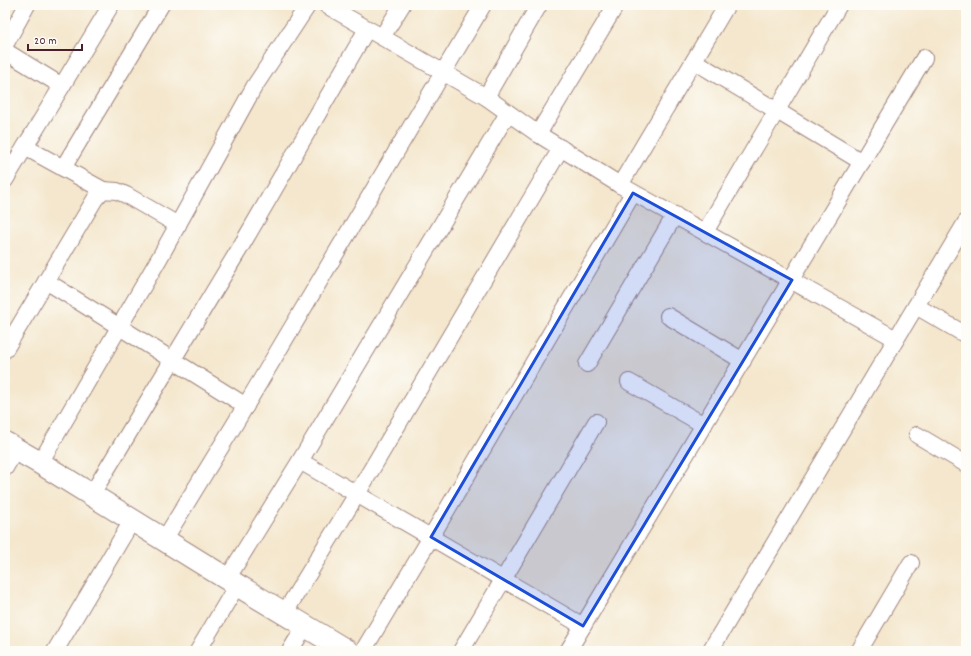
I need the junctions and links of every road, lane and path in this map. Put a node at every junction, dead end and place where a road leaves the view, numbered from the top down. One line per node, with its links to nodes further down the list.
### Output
1 (27, 5): 15 (street)
2 (111, 5): 20 (street)
3 (161, 5): 28 (street)
4 (308, 5): 33 (street)
5 (326, 5): 12 (street)
6 (402, 5): 14 (street)
7 (483, 5): 19 (street)
8 (539, 5): 21 (street)
9 (616, 5): 24 (street)
10 (727, 5): 18 (street)
11 (839, 5): 22 (street)
12 (348, 10): 13 (street)
13 (367, 29): 14 (street); 44 (street)
14 (382, 37): 19 (street)
15 (5, 45)
16 (5, 51): 20 (street)
17 (924, 58): 27 (street)
18 (694, 61): 22 (street); 30 (street)
19 (443, 72): 21 (street); 48 (street)
20 (62, 86): 25 (street)
21 (486, 97): 23 (street)
22 (776, 111): 27 (street); 35 (street)
23 (508, 113): 24 (street); 53 (street)
24 (538, 134): 26 (street)
25 (25, 147): 28 (street); 29 (street)
26 (561, 148): 30 (street); 58 (street)
27 (862, 162): 36 (street)
28 (63, 168): 31 (street)
29 (5, 180)
30 (626, 189): 32 (street); 60 (street)
31 (103, 190): 33 (street); 37 (street)
32 (675, 215): 35 (street); 46 (street)
33 (178, 224): 40 (street)
34 (965, 227): 38 (street)
35 (705, 232): 36 (street)
36 (792, 280): 42 (street); 45 (street)
37 (46, 281): 40 (street); 43 (street)
38 (916, 306): 41 (street); 42 (street)
39 (668, 316): 45 (street)
40 (120, 326): 44 (street); 54 (street)
41 (966, 335)
42 (896, 339): 75 (street)
43 (5, 350)
44 (173, 360): 48 (street); 57 (street)
45 (743, 361): 50 (street)
46 (587, 364)
47 (629, 382): 50 (street)
48 (246, 406): 61 (street)
49 (596, 422): 63 (street)
50 (704, 425): 67 (street)
51 (917, 435): 55 (street)
52 (10, 446): 54 (street); 56 (street)
53 (300, 461): 58 (street); 64 (street)
54 (40, 463): 57 (street)
55 (966, 464)
56 (5, 468)
57 (92, 494): 59 (street)
58 (357, 494): 60 (street); 65 (street)
59 (133, 520): 61 (street); 68 (street)
60 (431, 537): 63 (street); 72 (street)
61 (164, 540): 64 (street)
62 (911, 563): 76 (street)
63 (504, 580): 67 (street); 73 (street)
64 (232, 582): 65 (street); 69 (street)
65 (284, 614): 66 (street)
66 (304, 626): 70 (street); 71 (street)
67 (583, 626): 74 (street)
68 (55, 651)
69 (198, 651)
70 (290, 651)
71 (347, 651)
72 (363, 651)
73 (461, 651)
74 (568, 651)
75 (710, 651)
76 (859, 651)

